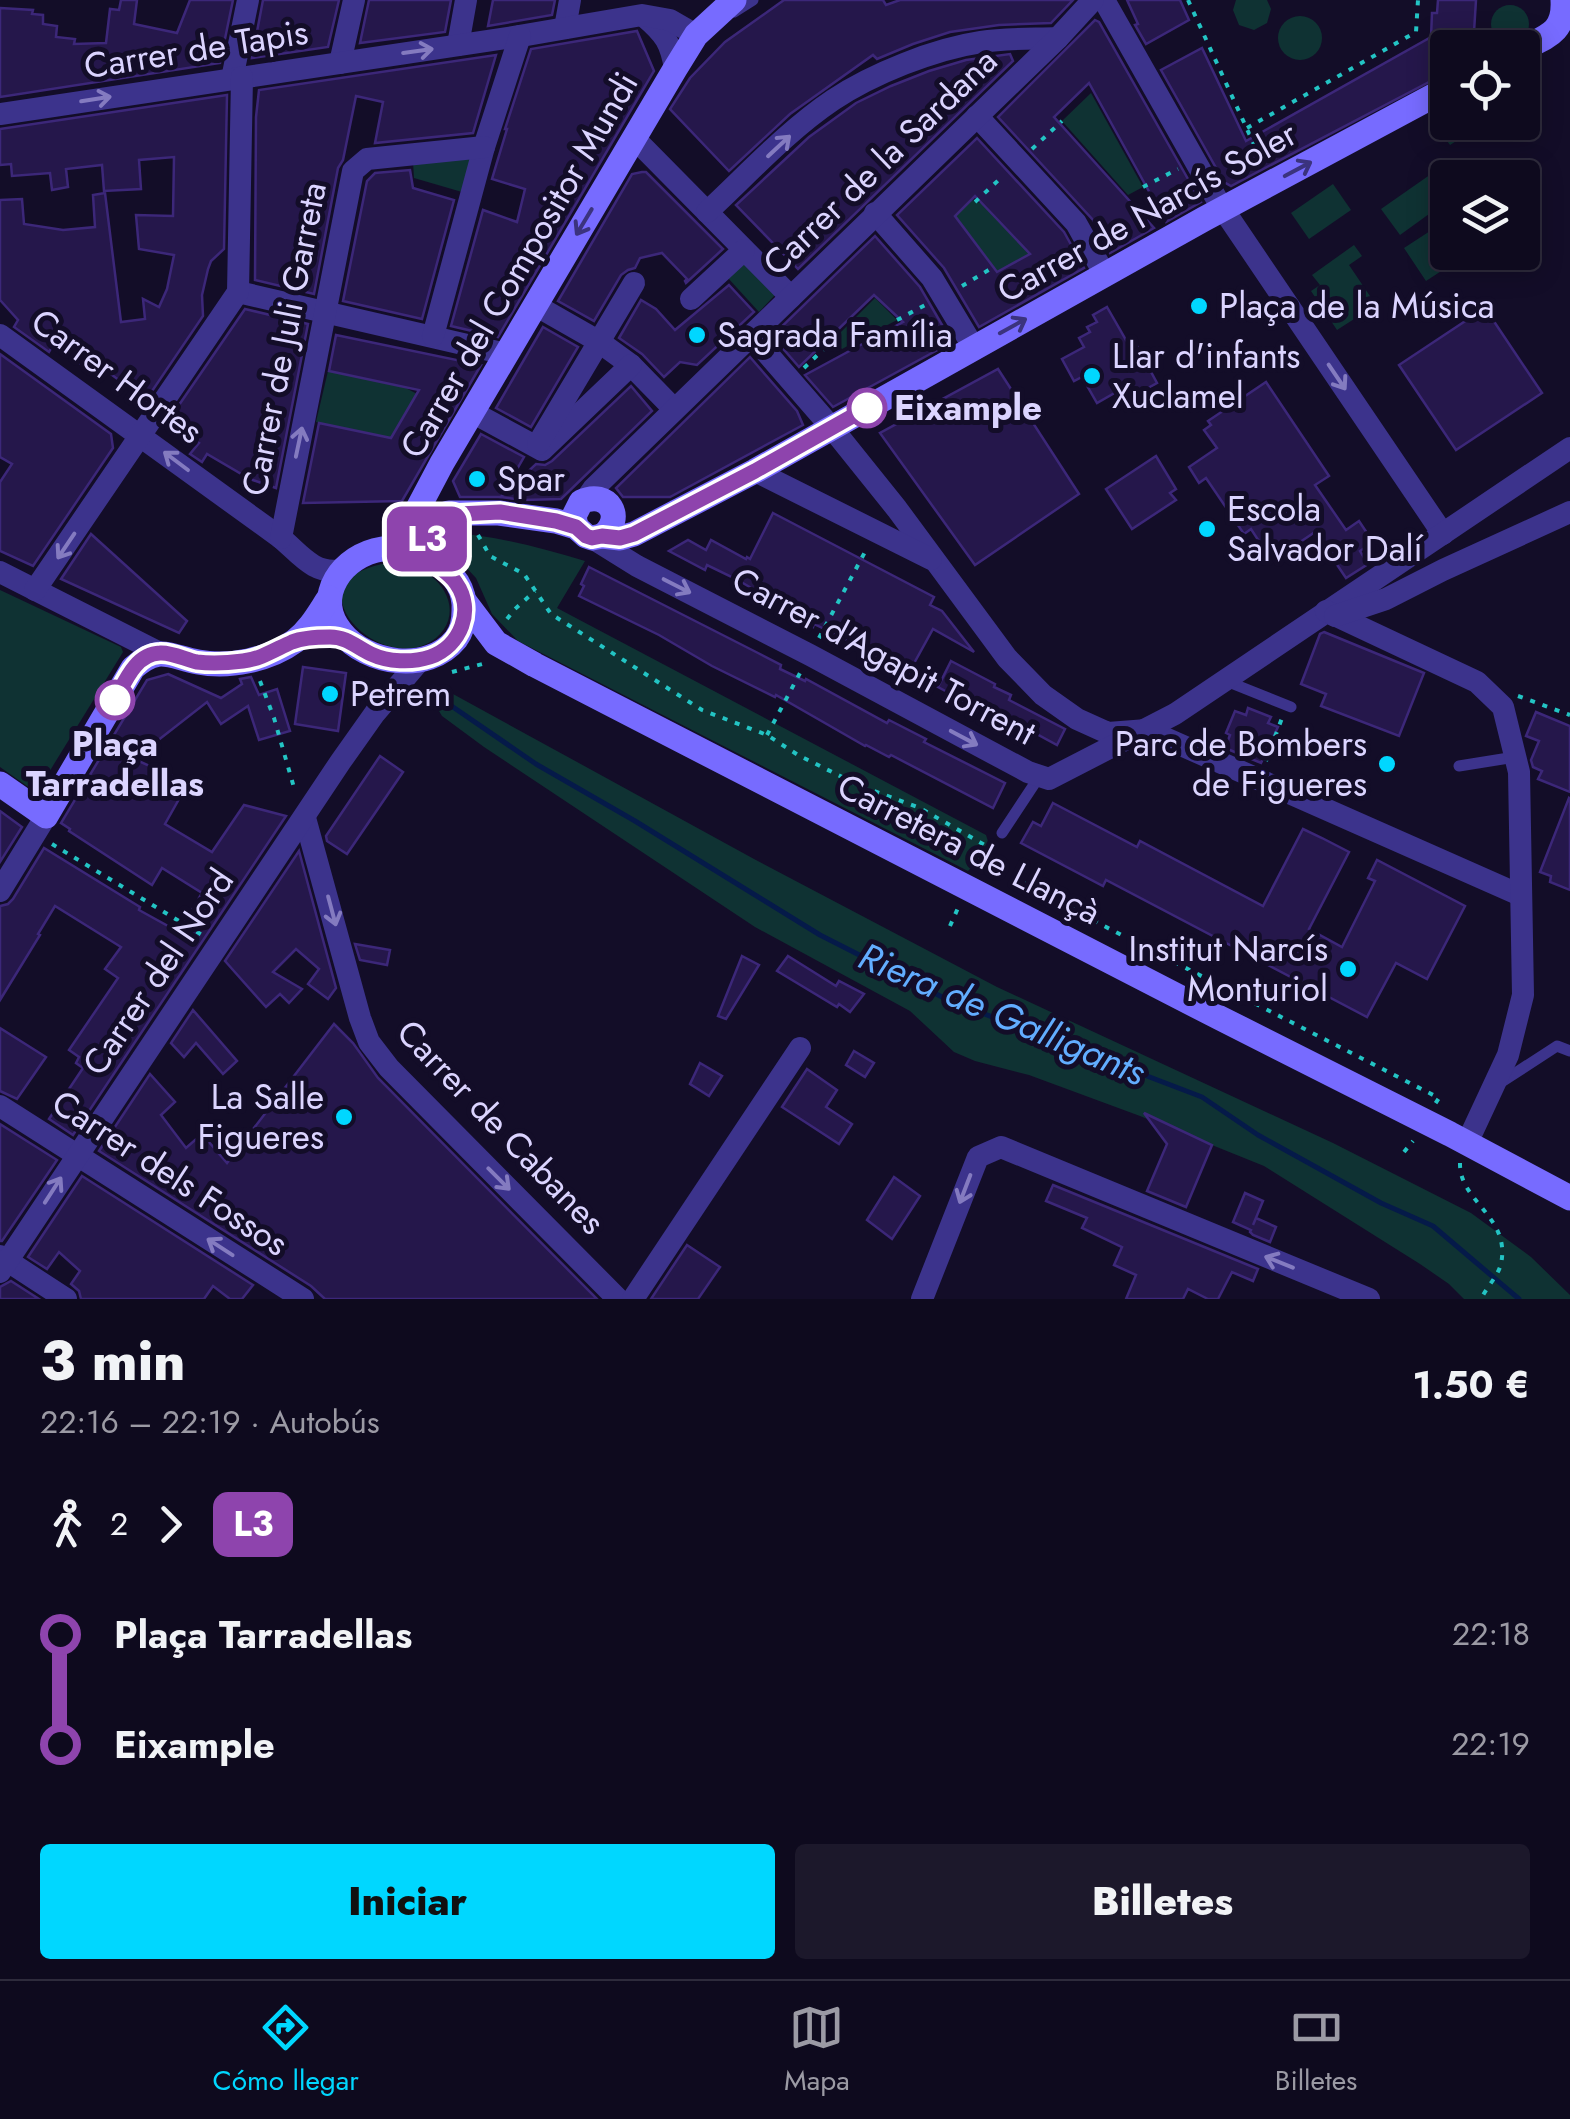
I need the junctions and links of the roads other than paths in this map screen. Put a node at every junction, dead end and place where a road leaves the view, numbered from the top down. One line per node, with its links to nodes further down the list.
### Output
1 (248, 0): 21 (street)
2 (354, 0): 18 (street)
3 (466, 0): 17 (street)
4 (570, 0): 11 (street)
5 (734, 0): 12 (street)
6 (753, 0): 12 (lane)
7 (1093, 0): 14 (street, Carrer de la Sardana)
8 (1104, 0): 27 (street)
9 (1563, 0): 16 (street)
10 (642, 15): 11 (street, Carrer de Tapis); 12 (street, Carrer de Tapis); 19 (street)
11 (564, 28): 13 (street, Carrer de Tapis)
12 (696, 35): 19 (street)
13 (520, 36): 17 (street, Carrer de Tapis); 26 (street)
14 (1058, 38): 15 (street); 20 (street, Carrer de la Sardana)
15 (1010, 40): 20 (street); 28 (street, one-way to 15)
16 (1540, 41)
17 (458, 45): 18 (street, Carrer de Tapis, one-way to 17)
18 (340, 63): 21 (street, Carrer de Tapis)
19 (675, 69): 25 (street, Carrer del Compositor Mundi)
20 (1026, 69): 24 (street, Carrer de la Sardana)
21 (237, 78): 23 (street, Carrer de Tapis, one-way to 21); 33 (street)
22 (1430, 98): 27 (street, Carrer de Narcís Soler, one-way to 22)
23 (0, 114)
24 (977, 116): 29 (street, Carrer de la Sardana); 31 (street)
25 (634, 138): 28 (street); 36 (street, Carrer del Compositor Mundi, one-way to 36)
26 (484, 146): 37 (street, Carrer de Juli Garreta); 39 (street)
27 (1223, 209): 31 (street, Carrer de Narcís Soler); 57 (street, one-way to 57)
28 (707, 212): 30 (street)
29 (875, 214): 34 (street, Carrer de la Sardana); 42 (street)
30 (744, 250): 34 (street); 35 (street)
31 (1106, 275): 42 (street, Carrer de Narcís Soler, one-way to 31)
32 (634, 283): 41 (street)
33 (238, 292): 37 (street); 48 (street)
34 (791, 297): 40 (street, Carrer de la Sardana)
35 (691, 300)
36 (535, 305): 41 (street); 43 (street, Carrer del Compositor Mundi)
37 (326, 313): 39 (street); 58 (street, Carrer de Juli Garreta, one-way to 37)
38 (0, 335): 48 (street, Carrer Hortes)
39 (434, 336): 43 (street)
40 (752, 336): 45 (street, Carrer de la Sardana); 47 (street)
41 (598, 341): 44 (street); 49 (street)
42 (974, 348): 47 (street, Carrer de Narcís Soler)
43 (506, 354): 46 (street, Carrer del Compositor Mundi)
44 (631, 365): 45 (street); 49 (street)
45 (674, 409): 53 (street, Carrer de la Sardana)
46 (472, 412): 49 (street); 51 (street, Carrer del Compositor Mundi)
47 (832, 428): 52 (street, Carrer de Narcís Soler); 61 (street)
48 (142, 435): 58 (street, Carrer Hortes, one-way to 48); 64 (street, one-way to 64)
49 (537, 447)
50 (1570, 448): 57 (street, Carrer d'Agapit Torrent)
51 (438, 470): 54 (street); 59 (street, Carrer del Compositor Mundi)
52 (755, 471): 56 (street, Carrer de Narcís Soler); 61 (street)
53 (586, 499): 56 (street)
54 (461, 512): 56 (street, Carrer de Narcís Soler); 60 (street)
55 (1570, 512): 67 (street)
56 (596, 528): 86 (street, Carrer d'Agapit Torrent, one-way to 86)
57 (1442, 534): 67 (street, Carrer d'Agapit Torrent)
58 (281, 538): 62 (street, Carrer Hortes)
59 (396, 550): 60 (street); 62 (street)
60 (434, 561): 66 (street)
61 (936, 562): 80 (street)
62 (341, 570): 65 (street)
63 (0, 572): 64 (street)
64 (35, 590): 68 (street)
65 (328, 598): 69 (street); 70 (street)
66 (465, 602): 71 (street, Carretera de Llançà); 74 (street)
67 (1330, 614): 76 (street, Carrer d'Agapit Torrent); 83 (street)
68 (120, 632): 72 (street); 75 (street)
69 (347, 639): 70 (street); 73 (street)
70 (295, 640): 72 (street)
71 (496, 643): 74 (street); 97 (street, Carretera de Llançà)
72 (160, 652): 75 (street)
73 (374, 656): 74 (street); 78 (street)
74 (433, 663): 78 (street, Carrer del Nord)
75 (132, 668): 89 (street)
76 (1225, 680): 77 (lane); 79 (street, Carrer d'Agapit Torrent)
77 (1289, 706)
78 (376, 713): 88 (street, Carrer del Nord)
79 (1175, 714): 81 (street, Carrer d'Agapit Torrent); 82 (street)
80 (1094, 728): 81 (street); 84 (street)
81 (1147, 730): 82 (street); 84 (street, Carrer d'Agapit Torrent)
82 (1176, 742): 92 (street)
83 (1515, 756): 85 (lane); 92 (street)
84 (1088, 759): 86 (street, Carrer d'Agapit Torrent)
85 (1459, 766)
86 (1038, 777): 90 (lane)
87 (0, 784): 89 (street)
88 (309, 812): 98 (street, Carrer del Nord); 103 (street, Carrer de Cabanes, one-way to 103)
89 (41, 825): 91 (street)
90 (1002, 833)
91 (0, 891)
92 (1520, 895): 95 (street)
93 (800, 1048): 104 (street)
94 (1570, 1051): 95 (lane)
95 (1494, 1087): 97 (street)
96 (0, 1106): 98 (street, Carrer dels Fossos)
97 (1464, 1149): 99 (street, Carretera de Llançà)
98 (77, 1154): 100 (street, Carrer del Nord, one-way to 98); 102 (street, Carrer dels Fossos, one-way to 98)
99 (1570, 1198)
100 (2, 1263): 101 (street)
101 (66, 1299)
102 (302, 1299)
103 (618, 1299)
104 (633, 1299)
105 (922, 1299): 106 (street, one-way to 105)
106 (1369, 1299)

